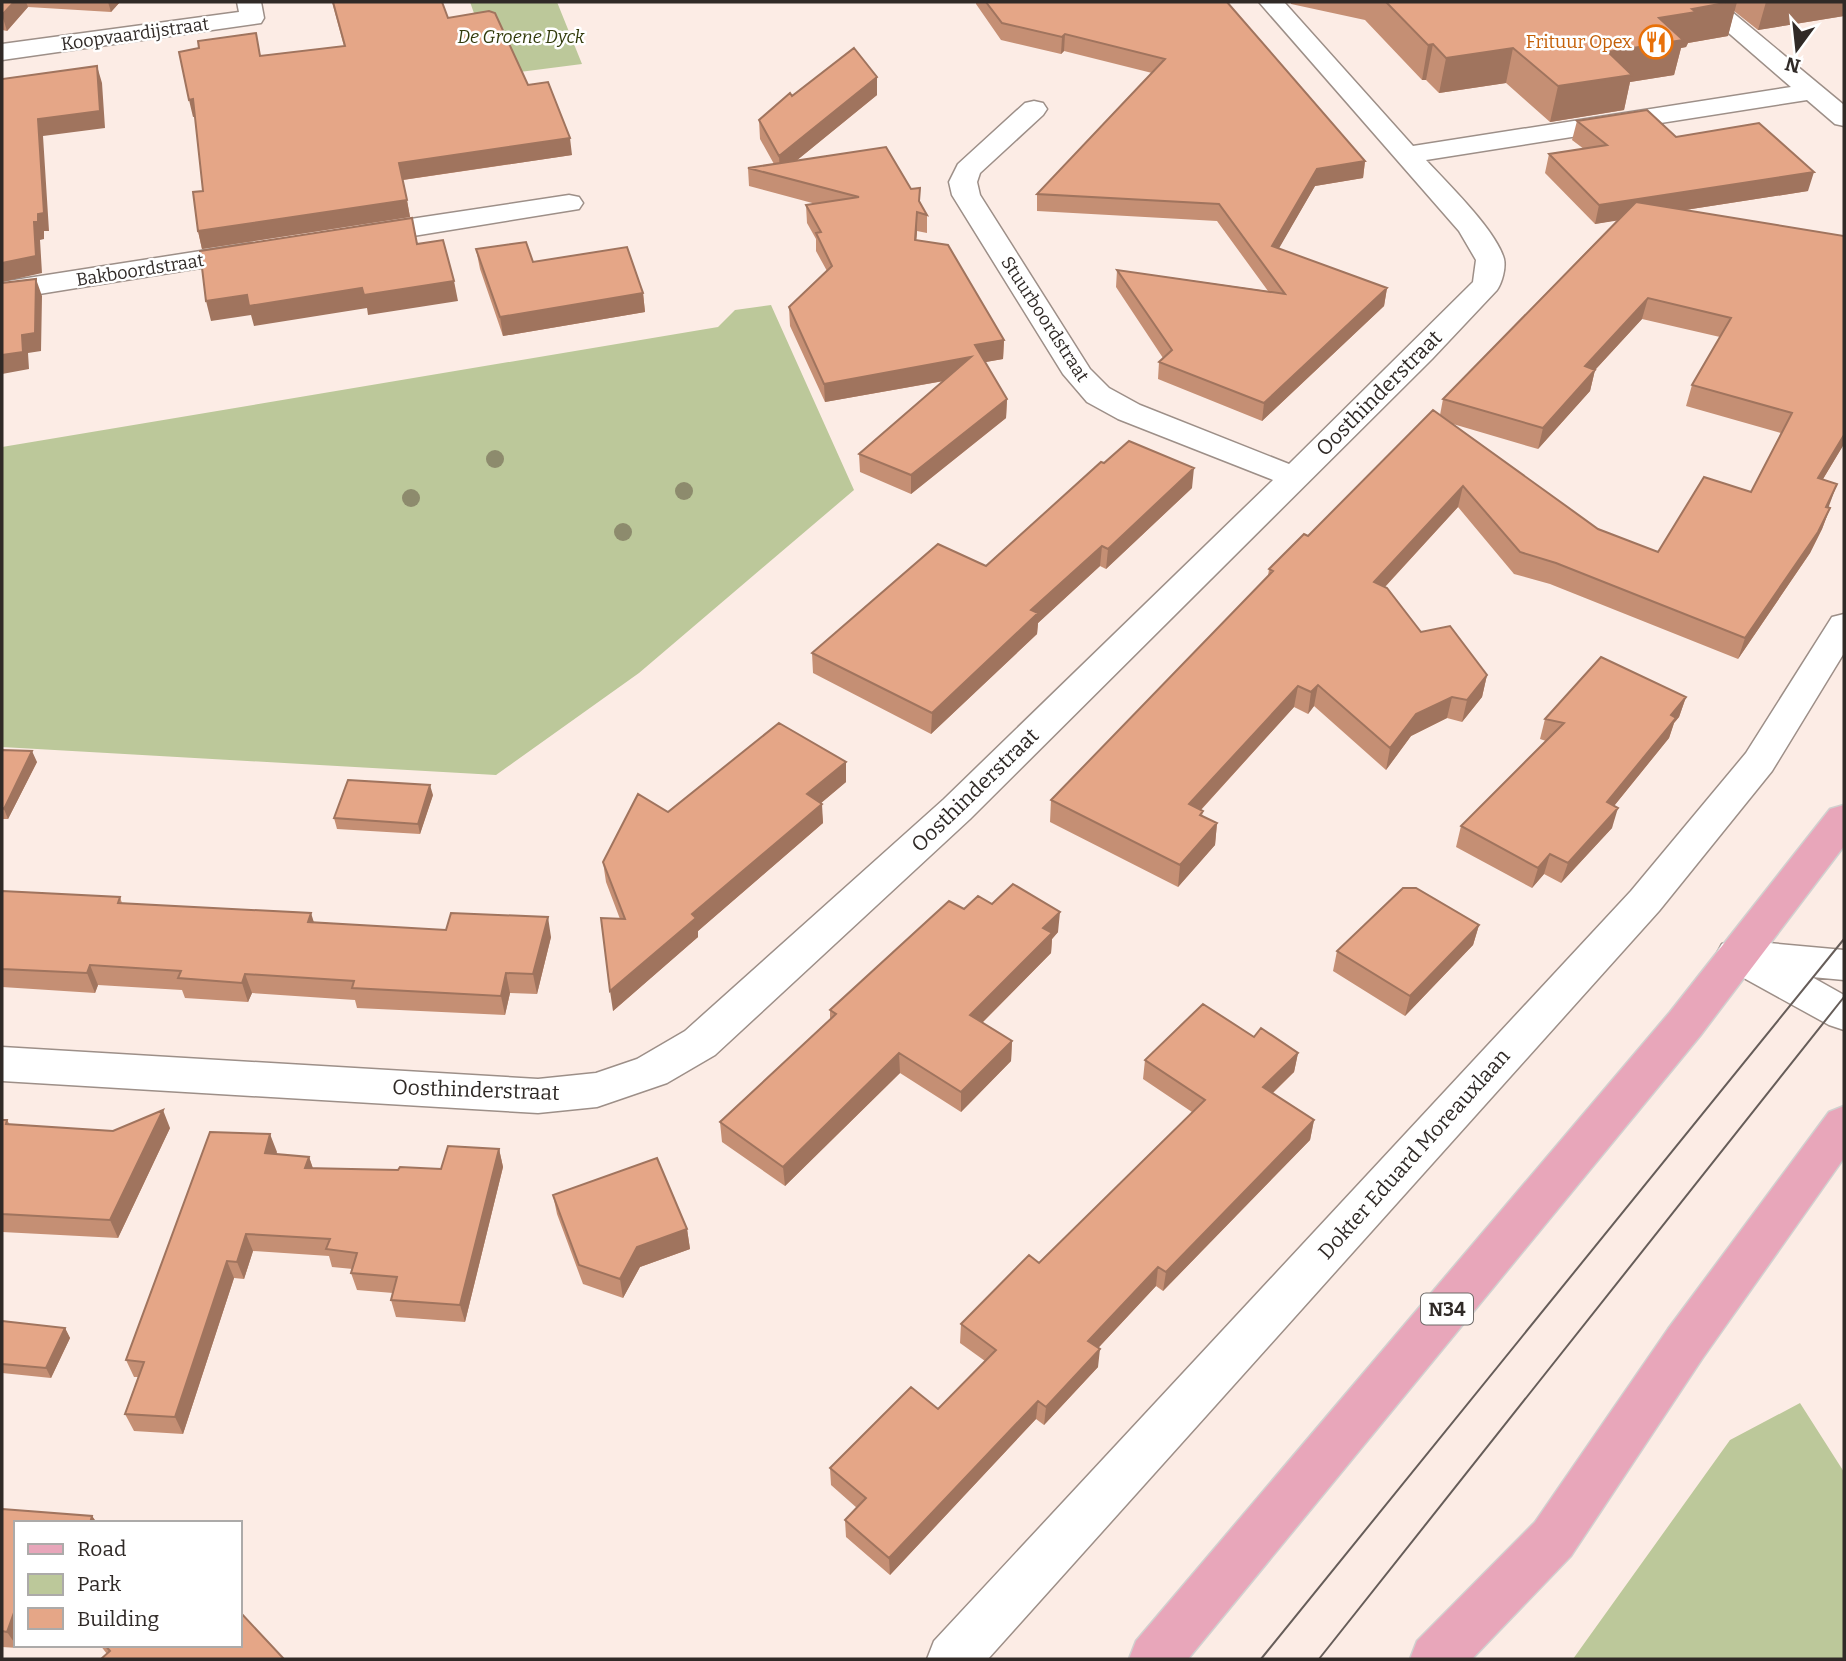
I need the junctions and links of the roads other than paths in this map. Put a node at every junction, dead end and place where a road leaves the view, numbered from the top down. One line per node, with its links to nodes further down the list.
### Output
1 (249, 2): 4 (street, Koopvaardijstraat)
2 (1271, 2): 8 (street, Oosthinderstraat)
3 (1706, 2): 5 (street)
4 (2, 52)
5 (1811, 92): 7 (street); 8 (street)
6 (1034, 109): 13 (street, Stuurboordstraat)
7 (1844, 118)
8 (1406, 155): 13 (street, Oosthinderstraat)
9 (569, 203): 10 (street)
10 (340, 239)
11 (274, 249): 12 (street, Bakboordstraat)
12 (2, 291)
13 (1294, 477): 19 (street, Oosthinderstraat)
14 (1844, 625): 21 (street, Dokter Eduard Moreauxlaan)
15 (1844, 819): 16 (main road, N34)
16 (1736, 955): 17 (street); 18 (street); 22 (main road, N34)
17 (1844, 965)
18 (1844, 1014)
19 (2, 1064)
20 (1844, 1124): 23 (main road)
21 (953, 1659)
22 (1155, 1659)
23 (1436, 1659)

